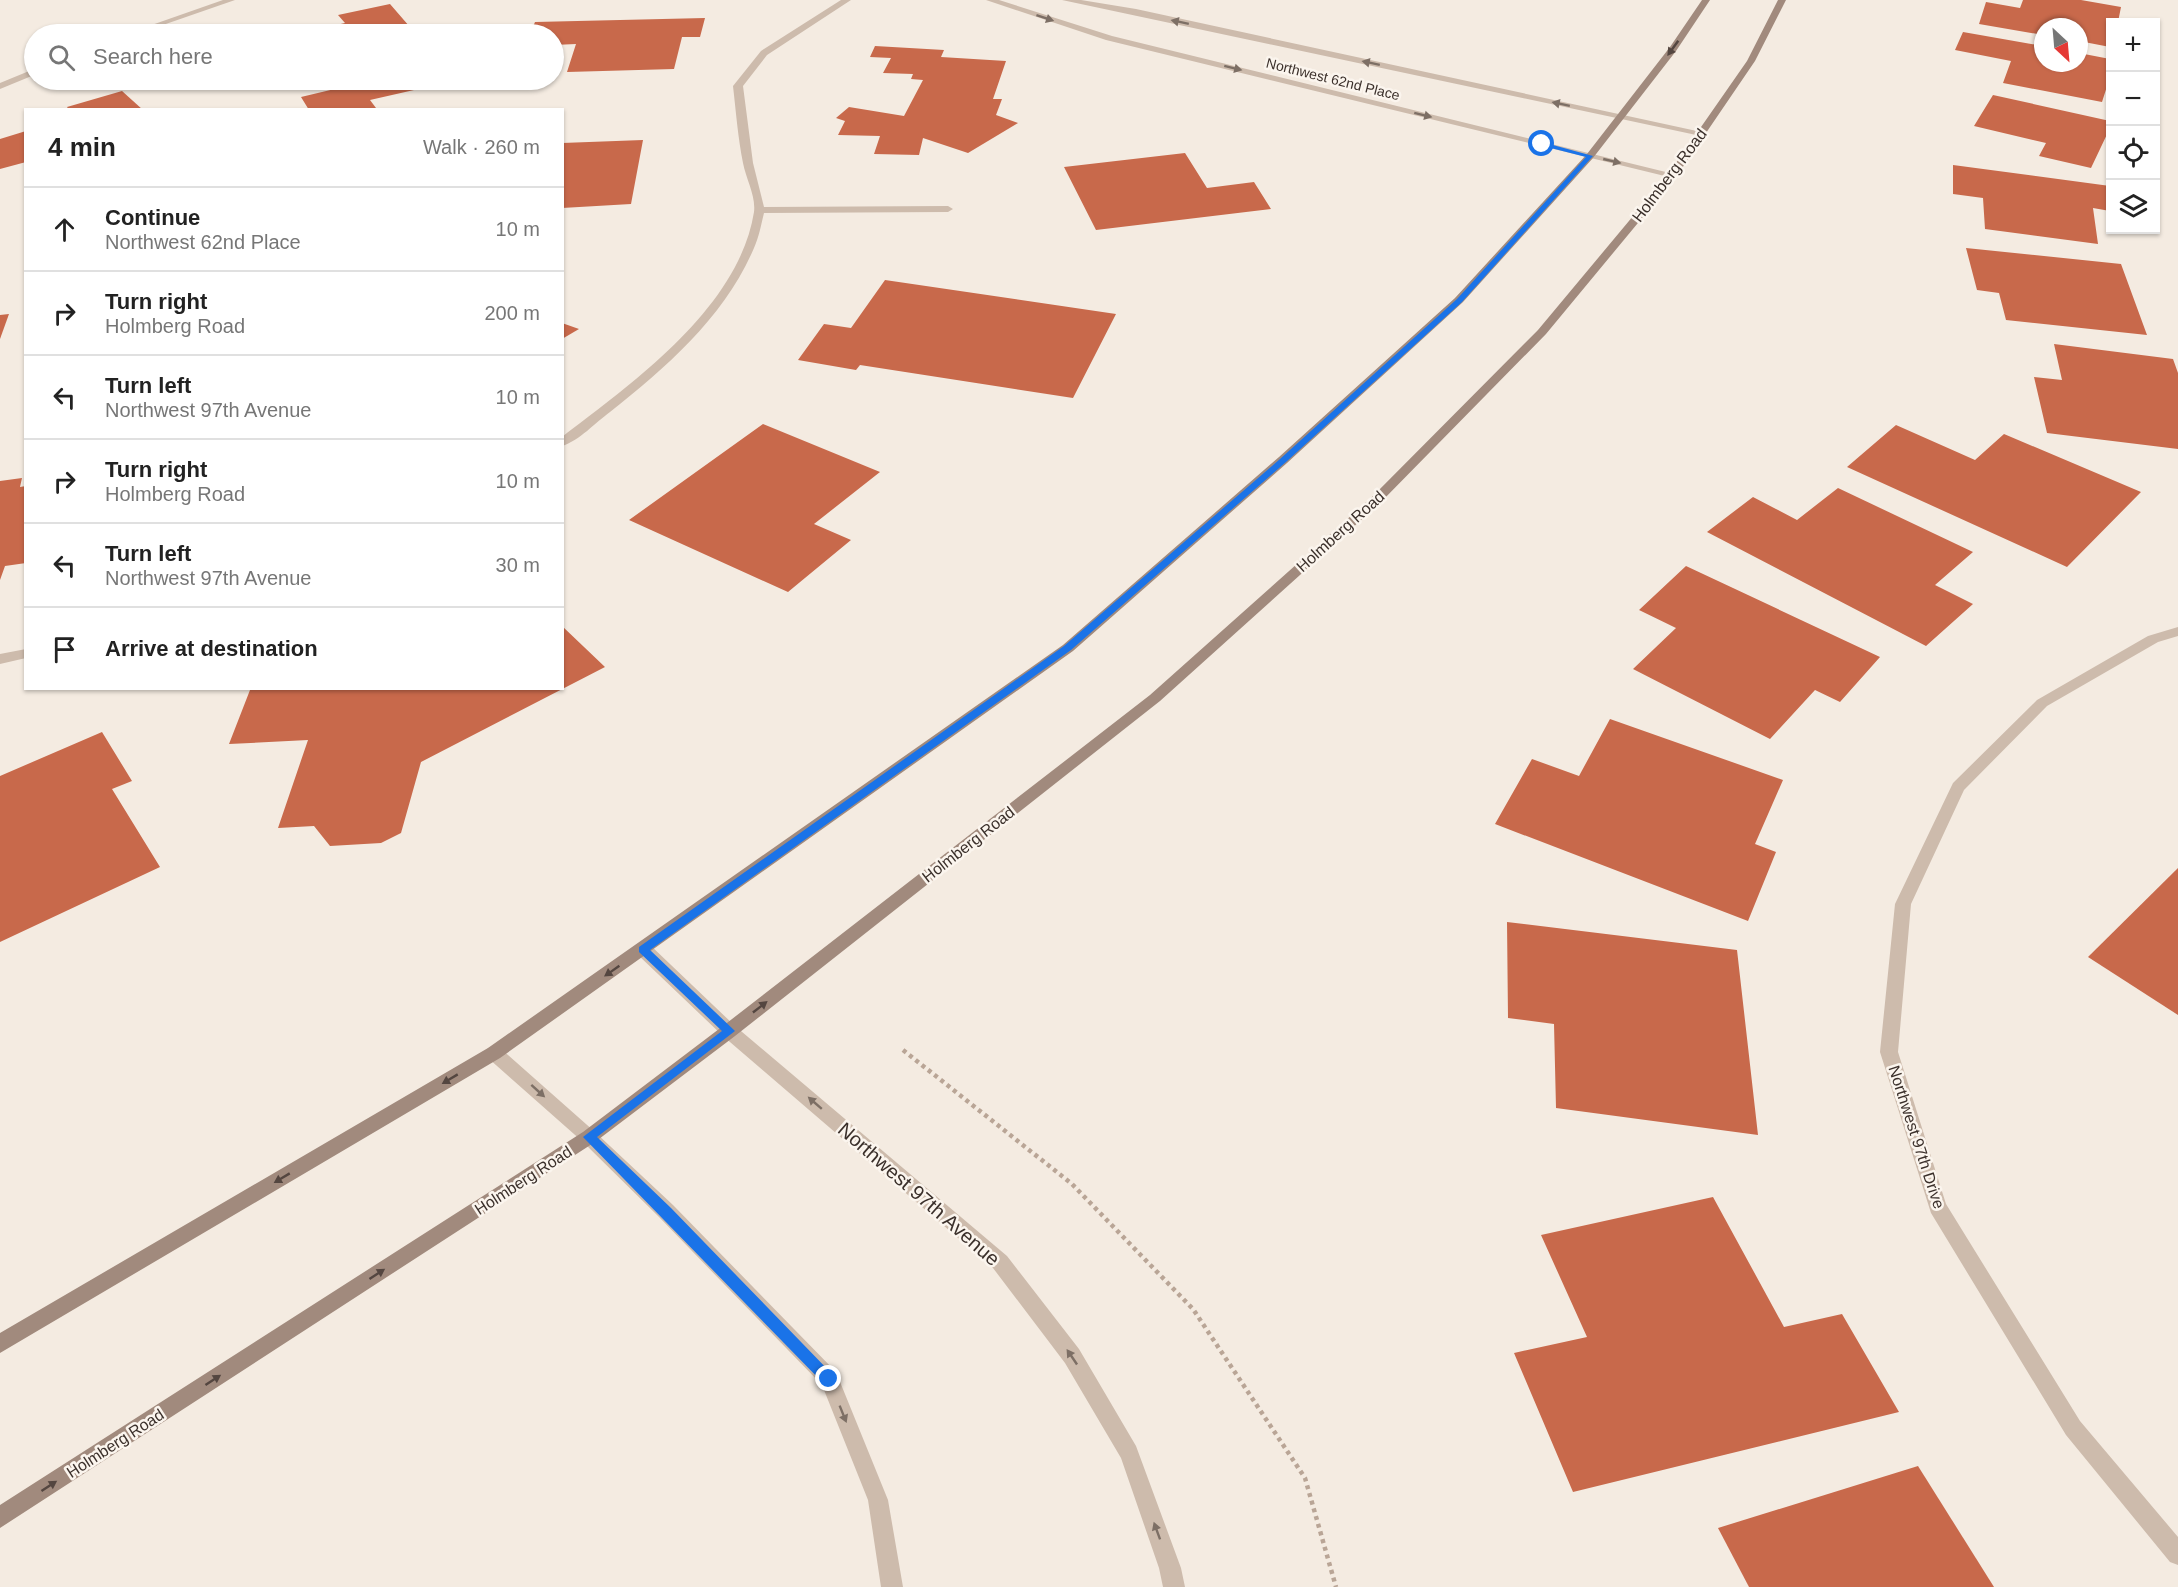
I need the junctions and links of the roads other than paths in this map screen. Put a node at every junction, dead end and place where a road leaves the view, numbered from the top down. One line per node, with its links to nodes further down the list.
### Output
1 (231, 0): 7 (street)
2 (848, 0): 15 (street)
3 (990, 0): 12 (street, Northwest 62nd Place, one-way to 12)
4 (1066, 0): 10 (street, Northwest 62nd Place, one-way to 4)
5 (1706, 0): 10 (street, one-way to 10)
6 (1782, 0): 11 (street, Holmberg Road)
7 (160, 24)
8 (24, 76): 9 (street)
9 (0, 86)
10 (1622, 117): 11 (street, Northwest 62nd Place); 12 (street)
11 (1701, 133): 13 (street, Holmberg Road)
12 (1590, 156): 13 (street, Northwest 62nd Place, one-way to 13); 20 (street)
13 (1673, 175): 21 (street, Holmberg Road, one-way to 13)
14 (948, 209): 15 (street)
15 (759, 210): 16 (street)
16 (564, 442)
17 (2178, 631): 26 (street, Northwest 97th Drive)
18 (24, 653): 19 (street)
19 (0, 659)
20 (643, 950): 21 (street, Northwest 97th Avenue); 22 (street, one-way to 22)
21 (729, 1031): 23 (street, Holmberg Road); 28 (street, Northwest 97th Avenue, one-way to 21)
22 (494, 1053): 23 (street, one-way to 23); 24 (street, one-way to 24)
23 (589, 1137): 25 (street, Holmberg Road, one-way to 23); 27 (street, one-way to 27)
24 (0, 1344)
25 (0, 1517)
26 (2178, 1554)
27 (892, 1587)
28 (1174, 1587)

